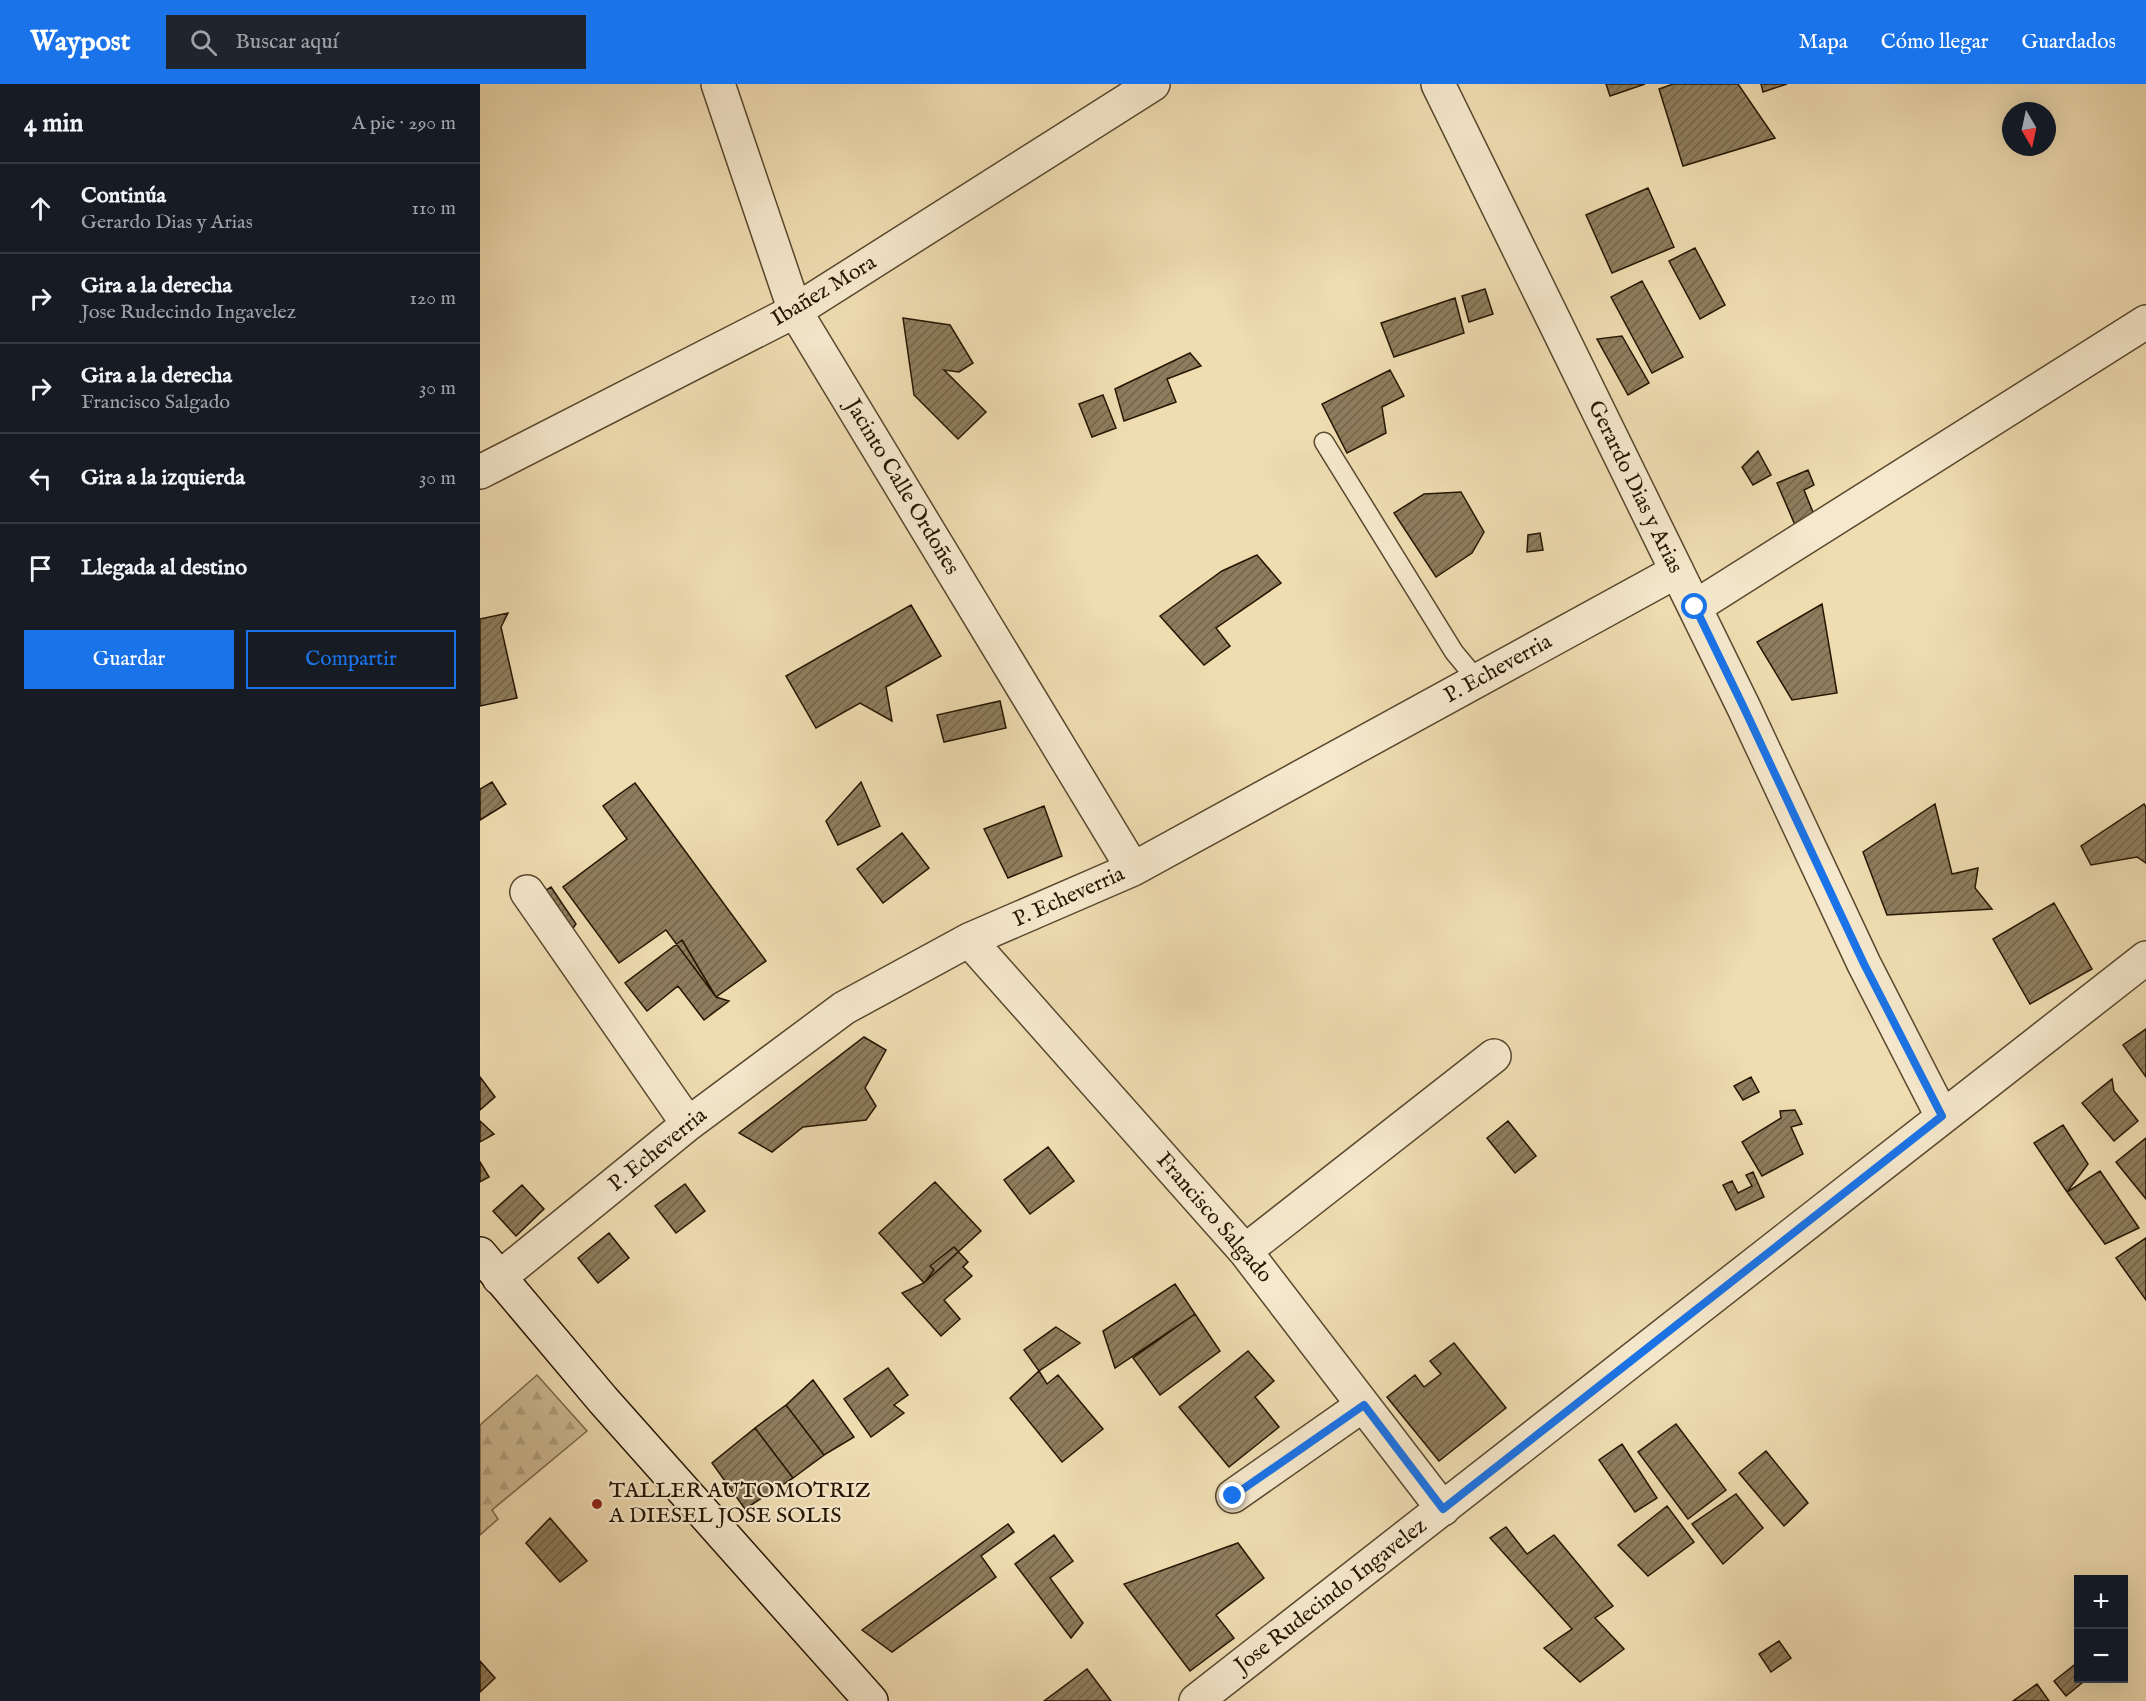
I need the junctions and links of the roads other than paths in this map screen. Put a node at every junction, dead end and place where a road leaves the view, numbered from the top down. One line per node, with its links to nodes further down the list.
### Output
1 (718, 84): 4 (street, Jacinto Calle Ordoñes)
2 (1153, 84): 4 (street, Ibañez Mora)
3 (1438, 84): 8 (street, Gerardo Dias y Arias)
4 (795, 310): 7 (street, Ibañez Mora); 11 (street, Jacinto Calle Ordoñes)
5 (2146, 322): 9 (street)
6 (1324, 442): 10 (lane)
7 (480, 472)
8 (1677, 571): 9 (street, Gerardo Dias y Arias); 10 (street, P. Echeverria)
9 (1695, 607): 16 (street, Gerardo Dias y Arias)
10 (1478, 681): 11 (street, P. Echeverria)
11 (1133, 869): 13 (street, P. Echeverria)
12 (527, 892): 17 (street)
13 (969, 940): 17 (street, P. Echeverria); 18 (street, Francisco Salgado)
14 (2146, 958): 16 (street, Jose Rudecindo Ingavelez)
15 (1494, 1056): 18 (street)
16 (1942, 1116): 22 (street, Jose Rudecindo Ingavelez)
17 (688, 1125): 19 (street, P. Echeverria)
18 (1245, 1251): 20 (street, Francisco Salgado)
19 (490, 1266): 23 (street)
20 (1364, 1405): 21 (street); 22 (street, Francisco Salgado)
21 (1233, 1496)
22 (1443, 1509): 24 (street, Jose Rudecindo Ingavelez)
23 (871, 1701)
24 (1196, 1701)

